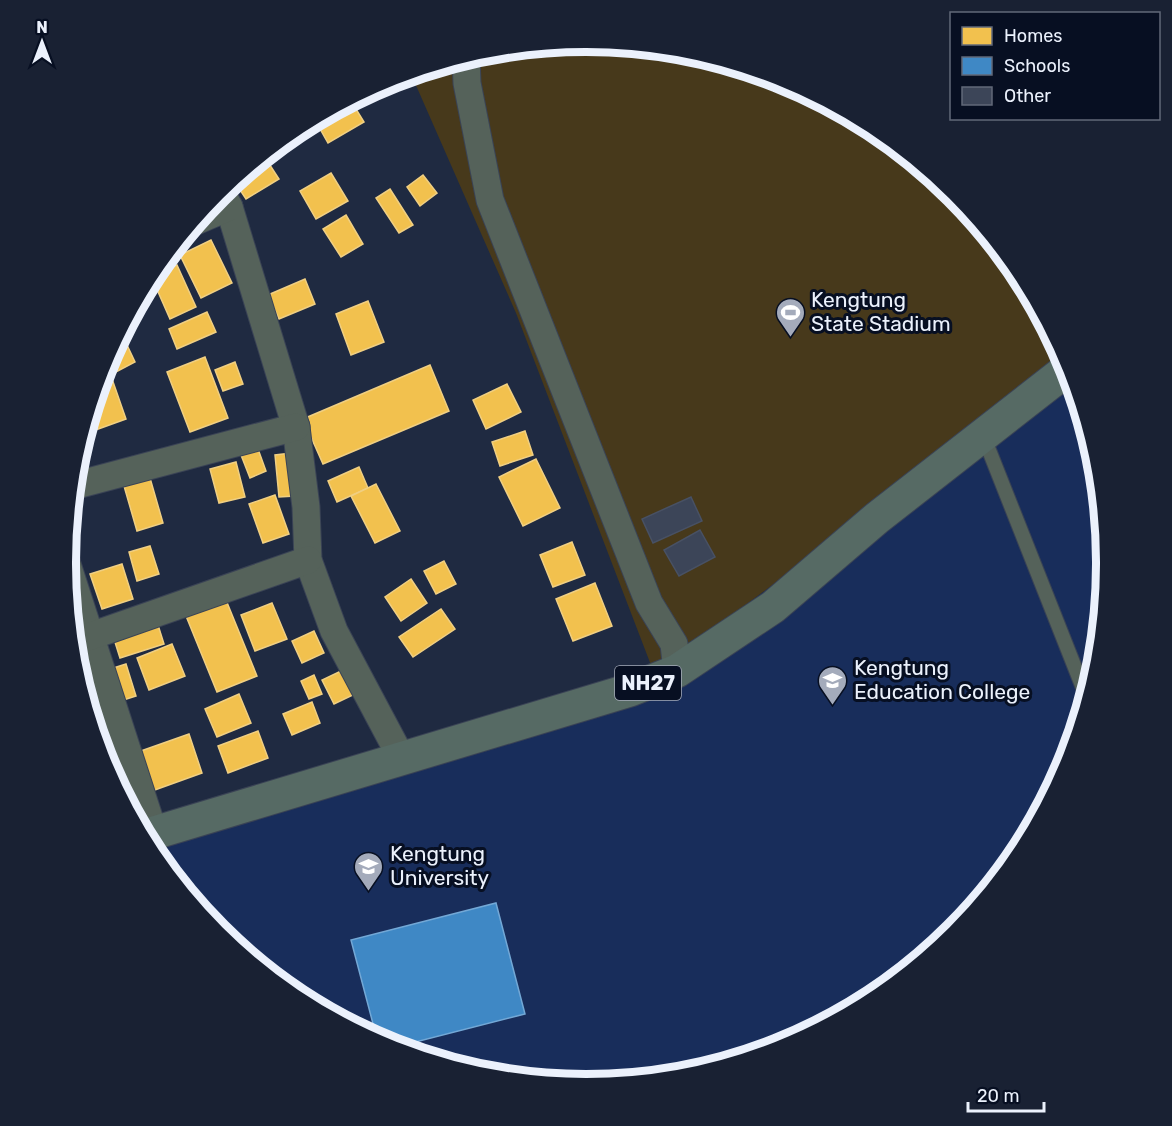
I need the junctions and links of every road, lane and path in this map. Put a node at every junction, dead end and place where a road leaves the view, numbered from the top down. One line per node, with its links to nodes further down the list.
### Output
1 (466, 67): 9 (street)
2 (226, 201): 4 (street)
3 (1060, 375): 5 (highway, NH27)
4 (296, 427): 6 (street); 7 (street)
5 (983, 435): 9 (highway, NH27); 10 (lane)
6 (82, 484)
7 (308, 560): 8 (street); 11 (street)
8 (82, 638): 12 (street)
9 (677, 671): 11 (highway, NH27)
10 (1082, 684)
11 (402, 759): 13 (highway, NH27)
12 (143, 816)
13 (153, 833)

